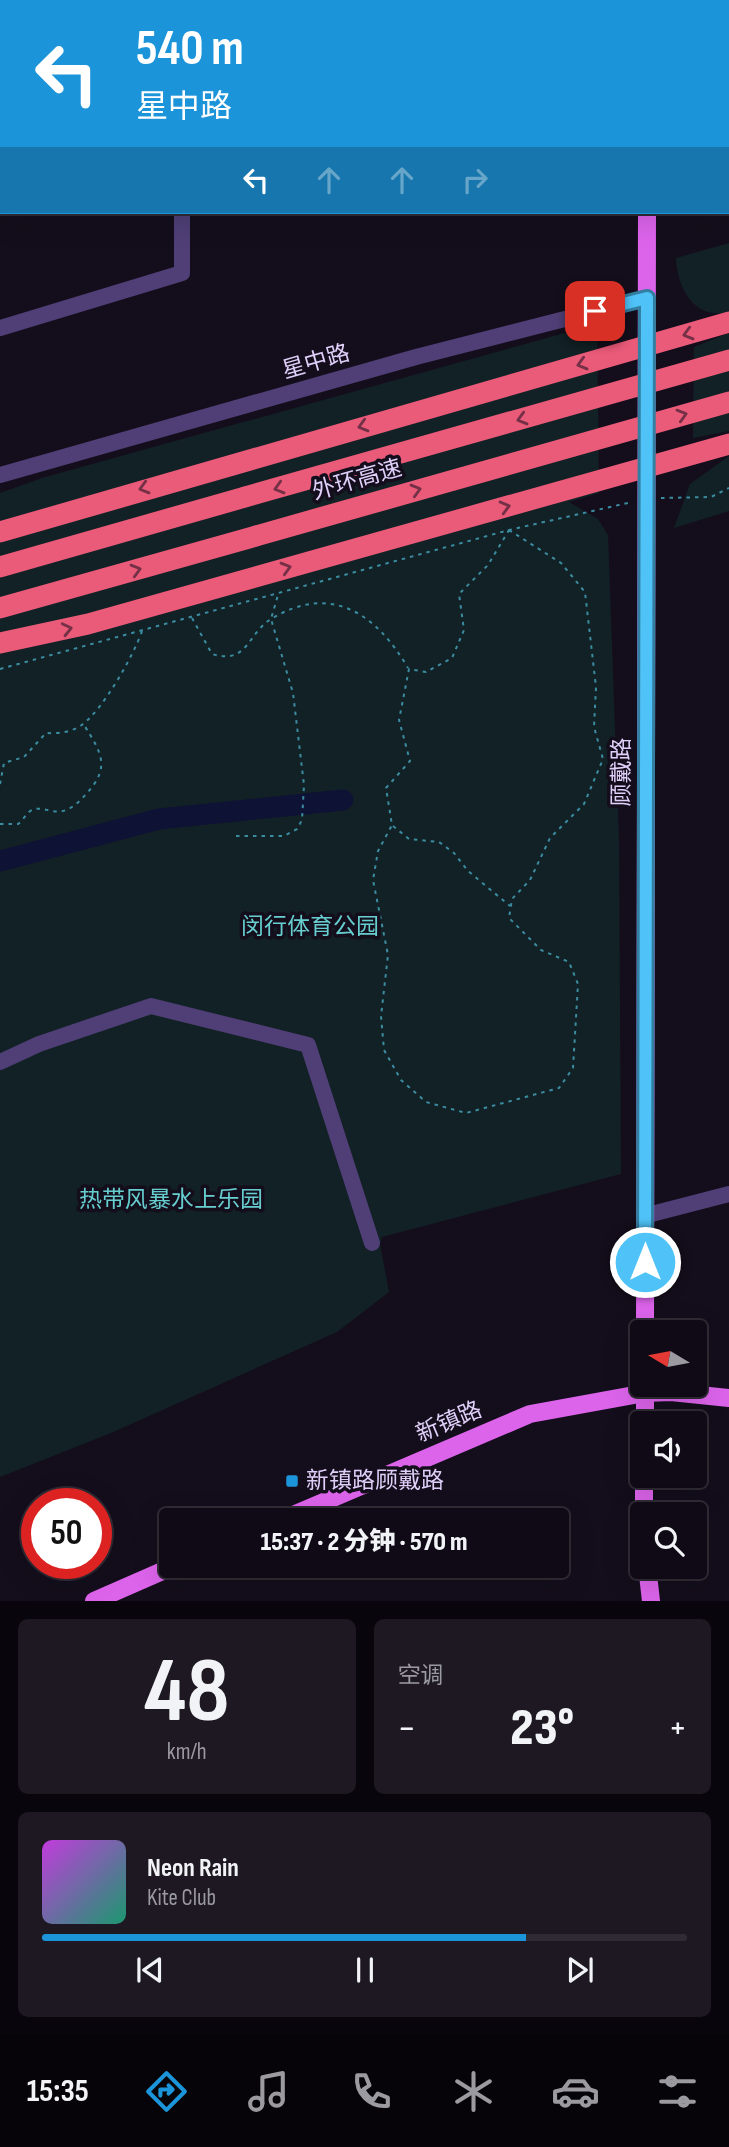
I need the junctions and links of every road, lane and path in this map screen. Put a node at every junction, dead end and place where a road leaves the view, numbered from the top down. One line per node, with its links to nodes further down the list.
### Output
1 (181, 214): 5 (street)
2 (647, 214): 3 (main road, 顾戴路)
3 (647, 298): 6 (main road, 顾戴路); 11 (street, 星中路)
4 (729, 322): 6 (highway, one-way to 6)
5 (0, 328)
6 (647, 346): 10 (main road, 顾戴路); 15 (highway, one-way to 15)
7 (729, 360): 16 (highway, 外环高速, one-way to 16, bridge)
8 (729, 402): 18 (highway, 外环高速, one-way to 8, bridge)
9 (729, 443): 10 (highway)
10 (648, 467): 13 (main road, 顾戴路); 22 (highway, one-way to 10)
11 (0, 475)
12 (729, 488): 13 (path)
13 (648, 498): 14 (path); 33 (main road, 顾戴路)
14 (509, 530): 17 (path); 24 (path); 30 (path)
15 (0, 532)
16 (0, 567)
17 (278, 594): 19 (path); 20 (path)
18 (0, 608)
19 (192, 616): 20 (path); 21 (path)
20 (271, 619): 24 (path); 29 (path)
21 (143, 630): 23 (path); 25 (path)
22 (0, 643)
23 (0, 669)
24 (409, 669): 28 (path)
25 (83, 724): 26 (path); 27 (path)
26 (0, 784)
27 (0, 824)
28 (391, 825): 30 (path); 30 (path)
29 (236, 836)
30 (511, 907)
31 (0, 1062): 34 (street)
32 (729, 1195): 33 (street)
33 (645, 1216): 35 (main road, 顾戴路)
34 (372, 1243)
35 (645, 1320)
36 (630, 1392): 41 (main road, 新镇路)
37 (707, 1396): 39 (main road, 新镇路)
38 (659, 1397): 40 (main road)
39 (729, 1398)
40 (729, 1410)
41 (309, 1508)
42 (159, 1573): 44 (main road)
43 (649, 1579): 45 (main road)
44 (105, 1599)
45 (651, 1601)

